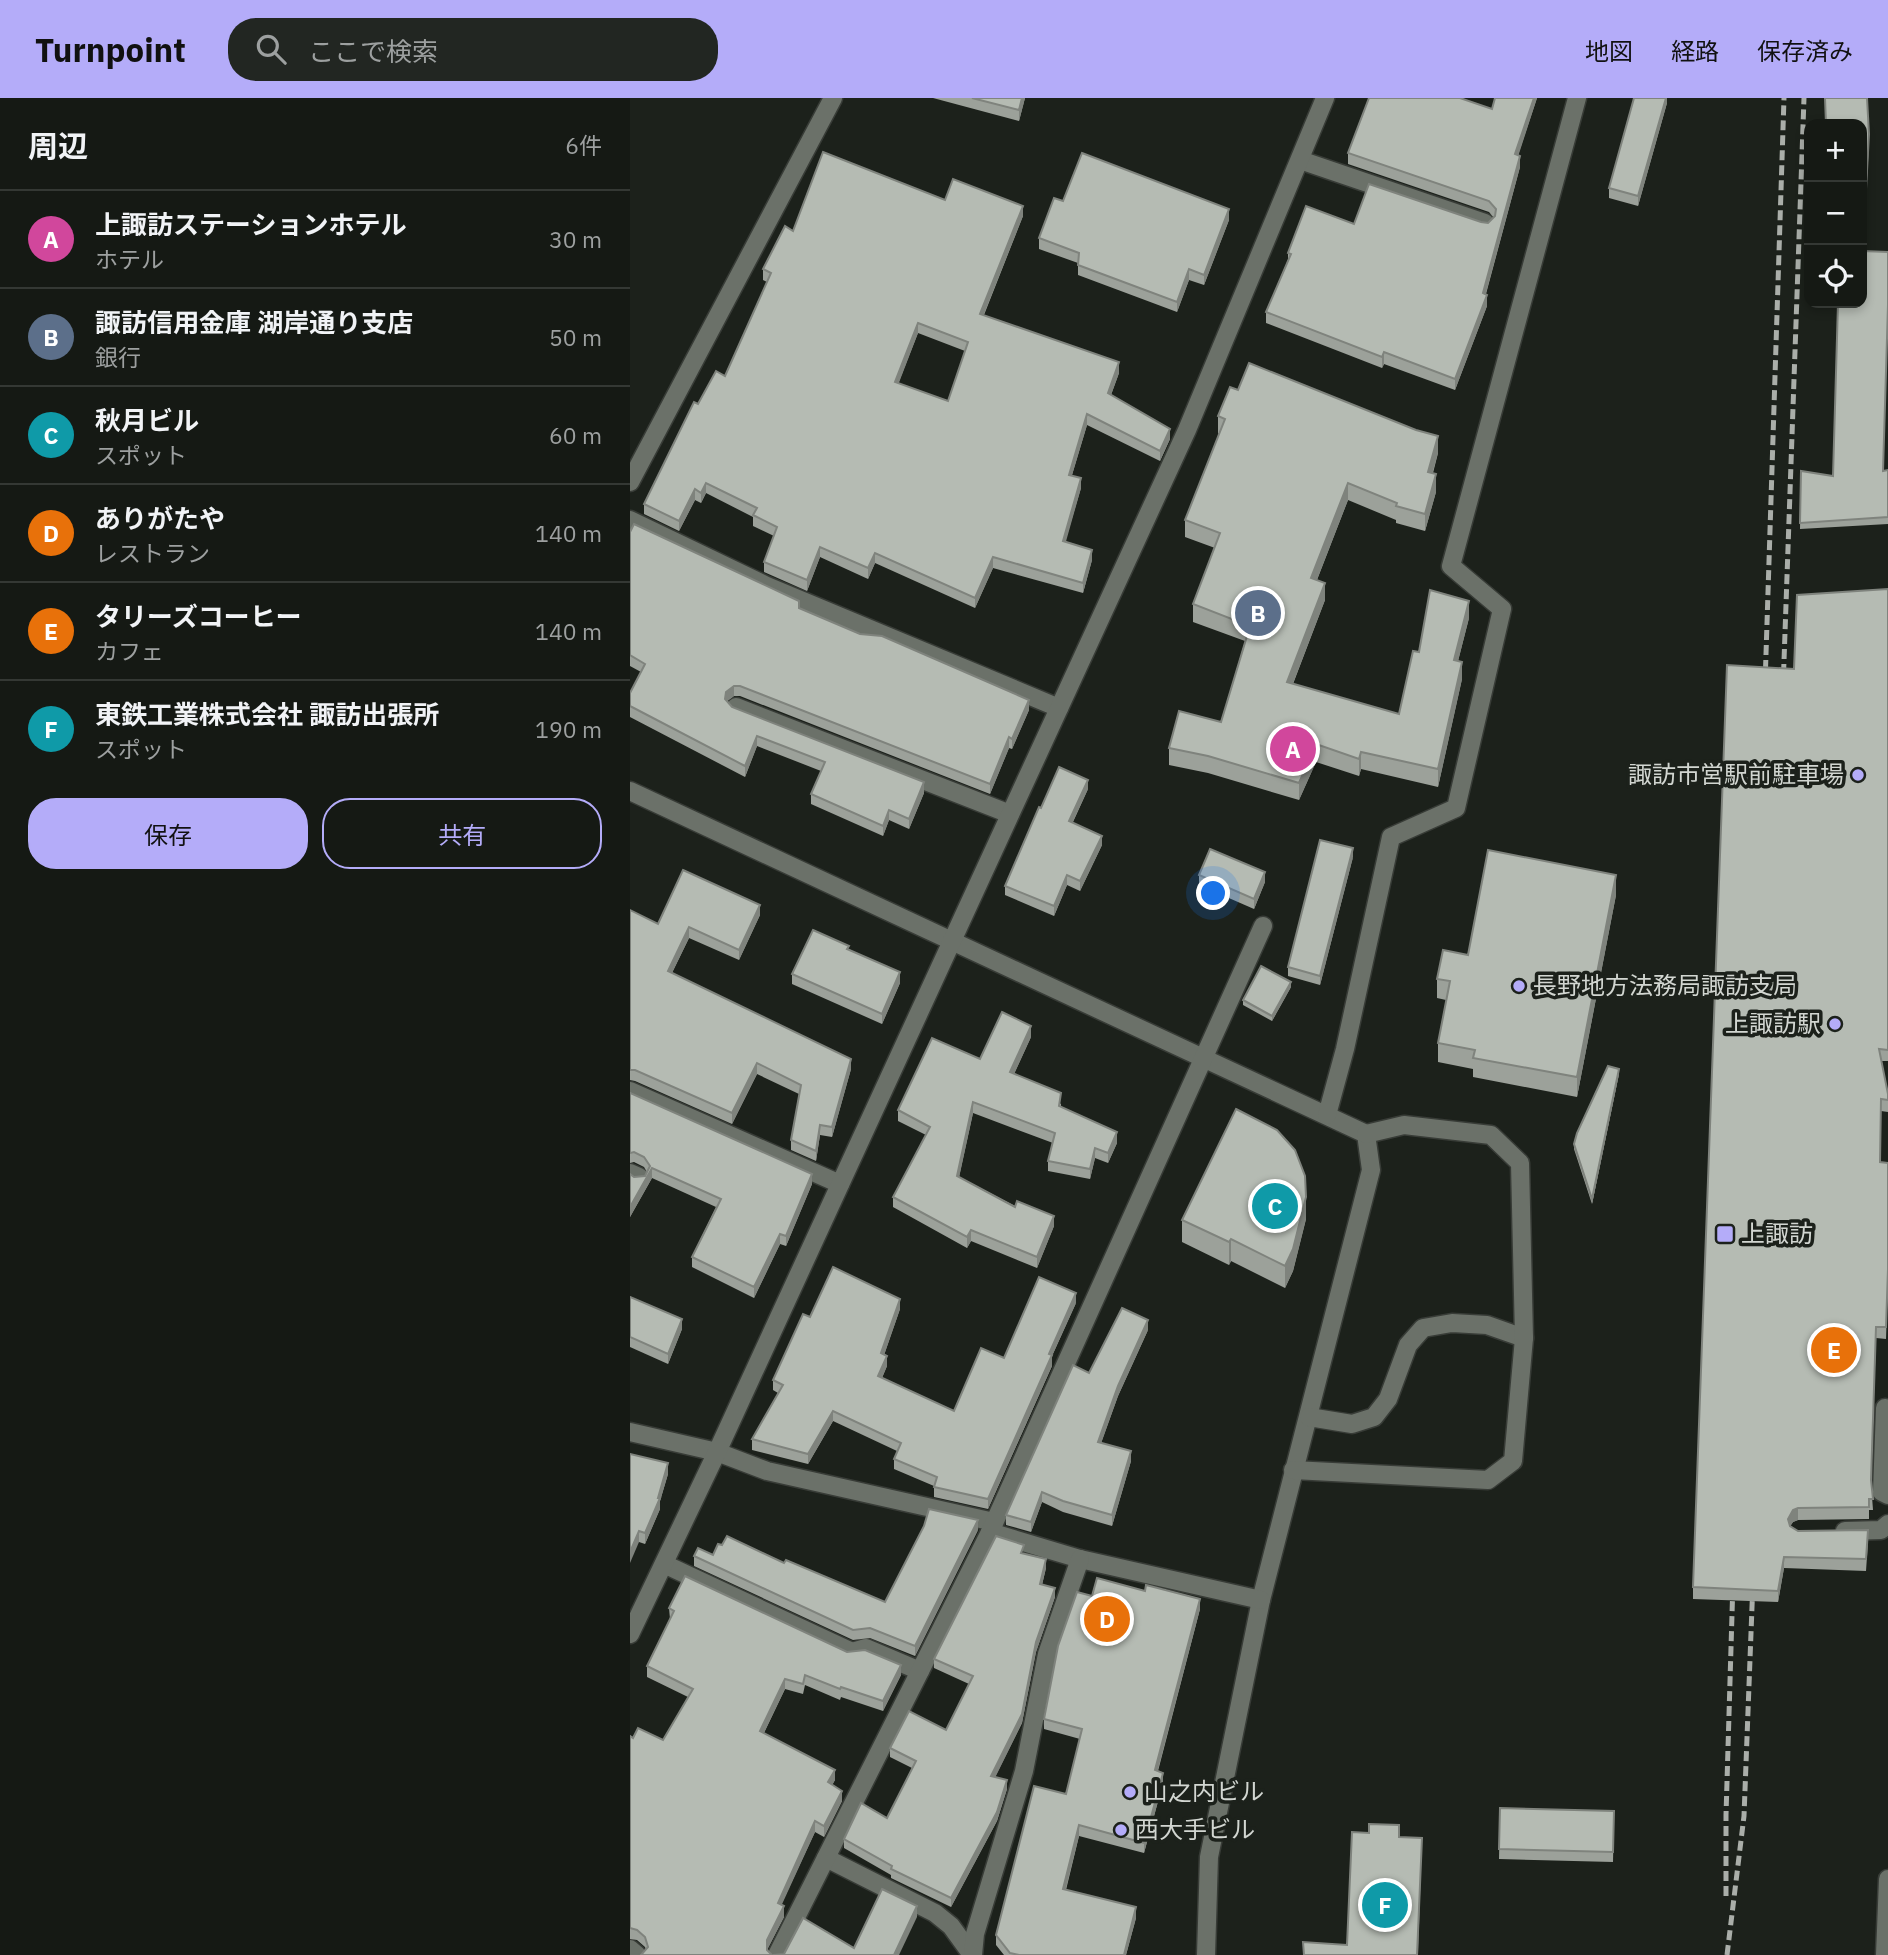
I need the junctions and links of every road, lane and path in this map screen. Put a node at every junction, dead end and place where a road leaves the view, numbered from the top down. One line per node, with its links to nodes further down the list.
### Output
1 (833, 98): 6 (street)
2 (1325, 98): 4 (street)
3 (1577, 98): 16 (street)
4 (1300, 160): 5 (street); 9 (street)
5 (1485, 223)
6 (630, 482)
7 (630, 520): 9 (street)
8 (736, 707): 11 (street)
9 (1059, 708): 11 (street)
10 (632, 798): 13 (street)
11 (1010, 814): 13 (street)
12 (1263, 926): 14 (street)
13 (951, 941): 14 (street); 18 (street)
14 (1205, 1058): 16 (street); 27 (street)
15 (630, 1091): 18 (street)
16 (1327, 1115): 17 (street)
17 (1366, 1134): 19 (street); 21 (street)
18 (840, 1184): 23 (street)
19 (1524, 1338): 21 (street); 24 (street)
20 (1885, 1408): 25 (street)
21 (1309, 1417): 24 (street)
22 (630, 1432): 23 (street)
23 (717, 1452): 27 (street); 30 (street)
24 (1293, 1470): 31 (street)
25 (1888, 1495)
26 (1888, 1524): 28 (street)
27 (992, 1527): 29 (street); 33 (street)
28 (1827, 1531)
29 (1080, 1559): 31 (street); 39 (street)
30 (664, 1564): 32 (street); 33 (street)
31 (1261, 1600): 40 (street)
32 (630, 1634)
33 (920, 1671): 34 (street)
34 (826, 1858): 38 (street); 39 (street)
35 (1888, 1879): 41 (street)
36 (630, 1950): 37 (street)
37 (637, 1955)
38 (778, 1955)
39 (973, 1955)
40 (1206, 1955)
41 (1885, 1955)

